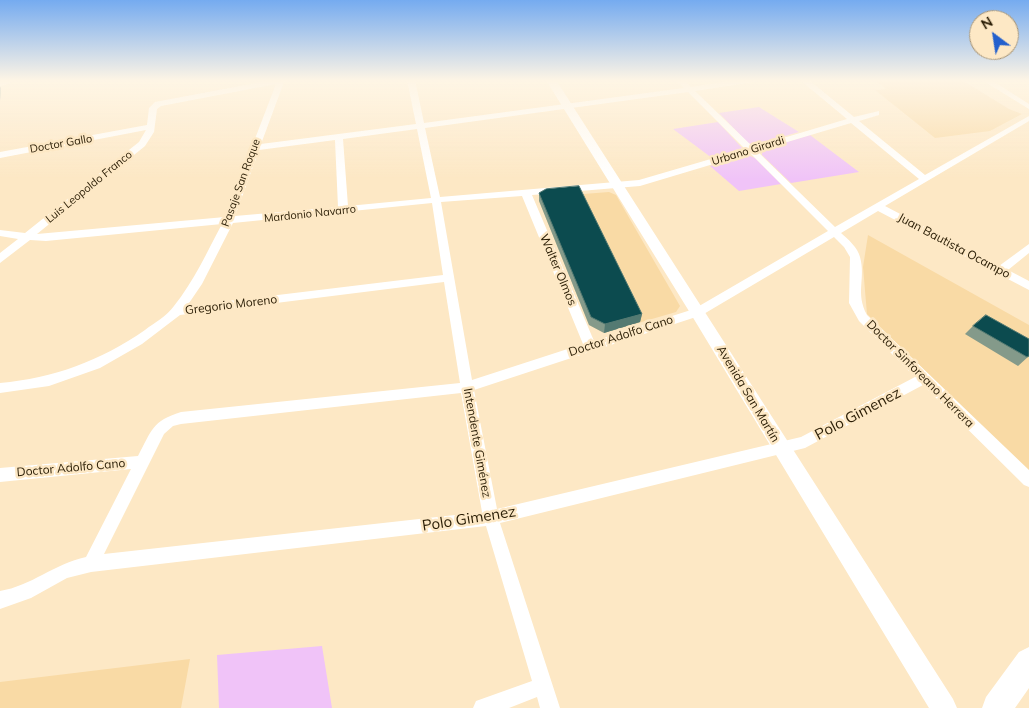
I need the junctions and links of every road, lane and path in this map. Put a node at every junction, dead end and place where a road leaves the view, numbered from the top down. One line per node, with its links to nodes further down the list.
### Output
1 (152, 113): 12 (street, Luis Leopoldo Franco)
2 (269, 113): 14 (street, Pasaje San Roque)
3 (419, 113): 11 (street, Intendente Giménez)
4 (528, 113): 11 (street)
5 (572, 113): 18 (main road, Avenida San Martín)
6 (713, 113): 15 (street, Doctor Sinforeano Herrera)
7 (844, 113): 10 (street)
8 (876, 113): 10 (street, Urbano Girardi)
9 (1029, 118): 17 (street, Doctor Adolfo Cano)
10 (852, 120): 15 (street, Urbano Girardi); 17 (street)
11 (422, 126): 13 (street); 20 (street, Intendente Giménez)
12 (151, 127): 16 (street, Doctor Gallo); 26 (street, Luis Leopoldo Franco)
13 (338, 137): 14 (street); 22 (street)
14 (254, 148): 23 (street, Pasaje San Roque)
15 (751, 150): 18 (street, Urbano Girardi); 24 (street, Doctor Sinforeano Herrera)
16 (0, 155)
17 (926, 180): 21 (street, Doctor Adolfo Cano)
18 (619, 186): 19 (street, Mardonio Navarro); 33 (main road, Avenida San Martín)
19 (526, 193): 20 (street, Mardonio Navarro); 34 (street, Walter Olmos)
20 (436, 200): 22 (street, Mardonio Navarro); 30 (street, Intendente Giménez)
21 (879, 207): 24 (street, Doctor Adolfo Cano); 29 (street, Juan Bautista Ocampo)
22 (343, 210): 23 (street, Mardonio Navarro)
23 (228, 222): 26 (street, Mardonio Navarro); 32 (street, Pasaje San Roque)
24 (835, 232): 33 (street, Doctor Adolfo Cano); 35 (street, Doctor Sinforeano Herrera)
25 (0, 233): 26 (street, Mardonio Navarro)
26 (27, 237): 28 (street, Luis Leopoldo Franco)
27 (1029, 247): 29 (street)
28 (0, 259)
29 (1000, 270): 31 (street, Juan Bautista Ocampo)
30 (450, 278): 32 (street, Gregorio Moreno); 36 (street, Intendente Giménez)
31 (1029, 286)
32 (177, 311): 37 (street, Gregorio Moreno)
33 (698, 312): 34 (street, Doctor Adolfo Cano); 38 (main road, Avenida San Martín)
34 (590, 346): 36 (street, Doctor Adolfo Cano)
35 (924, 378): 38 (street, Polo Gimenez); 41 (street, Doctor Sinforeano Herrera)
36 (467, 386): 39 (street, Doctor Adolfo Cano); 42 (street, Intendente Giménez)
37 (0, 388)
38 (781, 449): 42 (street, Polo Gimenez); 49 (main road, Avenida San Martín)
39 (142, 462): 40 (street, Doctor Adolfo Cano); 43 (street)
40 (0, 475)
41 (1029, 480)
42 (491, 518): 43 (street, Polo Gimenez); 46 (street, Intendente Giménez)
43 (91, 564): 44 (street, Polo Gimenez)
44 (0, 600)
45 (1029, 662): 50 (main road)
46 (543, 686): 47 (street); 48 (street, Intendente Giménez)
47 (483, 708)
48 (550, 708)
49 (944, 708)
50 (997, 708)

